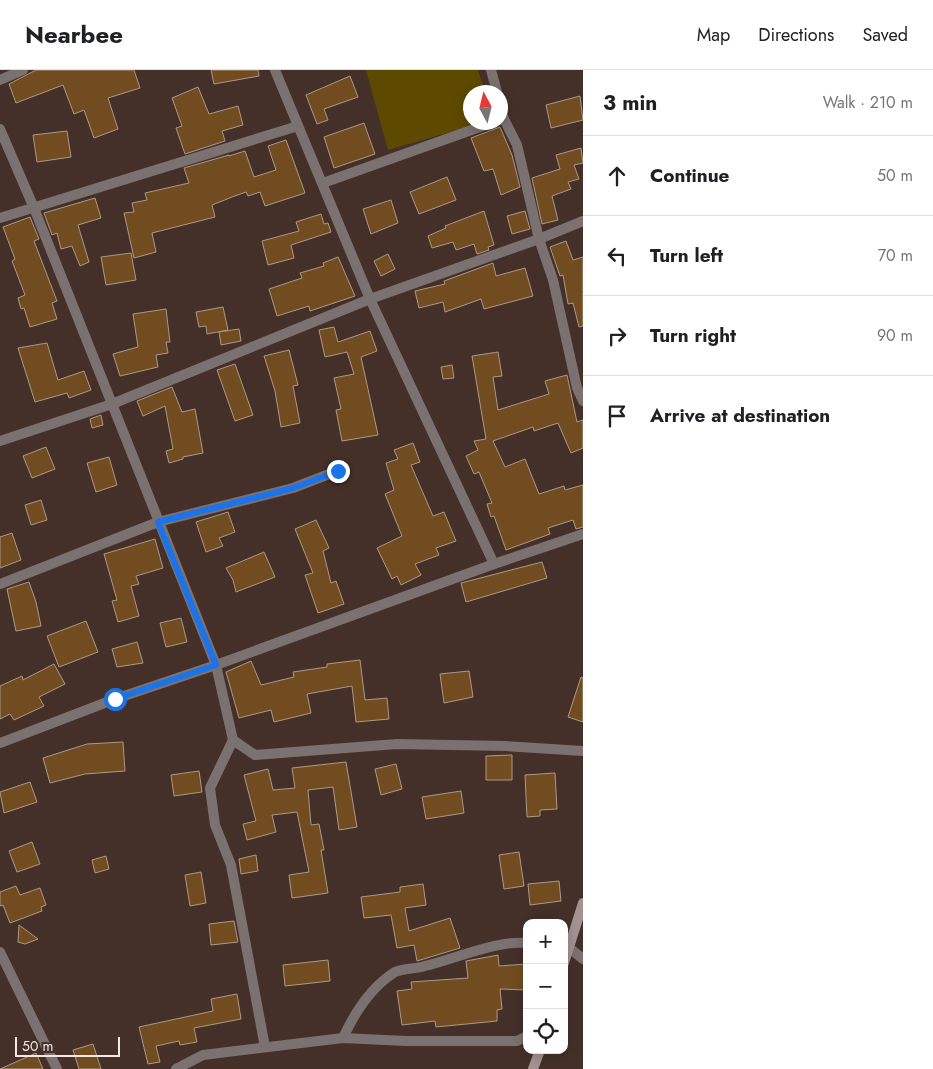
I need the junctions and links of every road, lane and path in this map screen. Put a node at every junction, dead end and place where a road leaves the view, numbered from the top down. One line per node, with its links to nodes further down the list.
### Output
1 (23, 70): 4 (street)
2 (275, 70): 6 (street)
3 (491, 70): 5 (street)
4 (0, 80)
5 (495, 85)
6 (298, 126): 10 (street); 11 (street)
7 (0, 129): 11 (street)
8 (508, 129): 14 (street)
9 (472, 130): 10 (street)
10 (323, 183): 15 (street)
11 (34, 208): 12 (street); 18 (street)
12 (0, 218)
13 (583, 221): 14 (street)
14 (539, 239): 15 (street); 16 (street)
15 (370, 299): 18 (street); 23 (street)
16 (580, 387): 17 (street)
17 (583, 401)
18 (112, 404): 19 (street); 21 (street)
19 (0, 441)
20 (338, 471): 21 (street)
21 (158, 522): 24 (street); 25 (street)
22 (583, 534): 23 (street)
23 (494, 564): 25 (street)
24 (0, 584)
25 (216, 665): 26 (street); 27 (street)
26 (233, 740): 28 (street); 37 (street)
27 (0, 743)
28 (583, 751)
29 (583, 903): 30 (main road)
30 (568, 942)
31 (523, 943): 35 (street)
32 (568, 948): 34 (street)
33 (0, 952): 39 (street)
34 (583, 958)
35 (343, 1038): 36 (street); 37 (street)
36 (523, 1038)
37 (265, 1047): 40 (street)
38 (539, 1054): 41 (main road)
39 (57, 1069)
40 (176, 1069)
41 (533, 1069)

